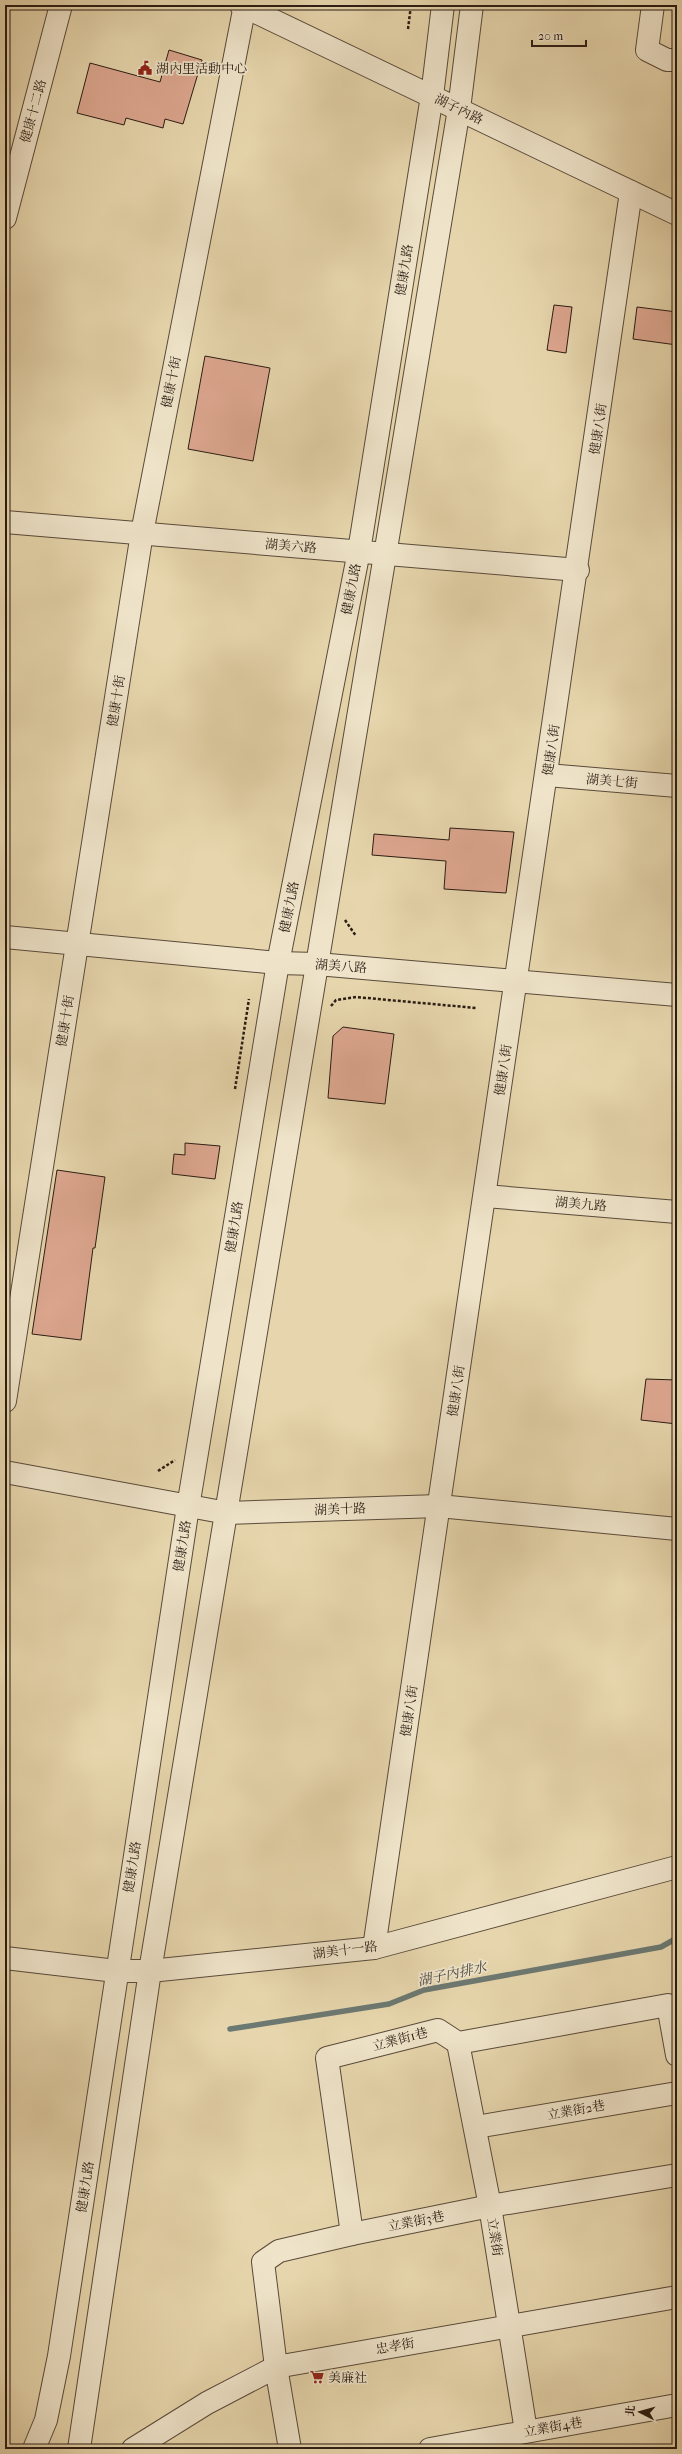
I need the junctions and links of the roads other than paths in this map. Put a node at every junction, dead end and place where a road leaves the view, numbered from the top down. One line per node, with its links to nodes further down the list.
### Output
1 (61, 5): 9 (street, 健康十二路)
2 (443, 5): 7 (street, 健康九路)
3 (472, 5): 8 (street)
4 (653, 5): 6 (street)
5 (244, 6): 7 (street, 湖子內路); 14 (street, 健康十街)
6 (677, 60)
7 (432, 96): 8 (street, 湖子內路); 15 (street, 健康九路)
8 (459, 109): 10 (street, 湖子內路); 16 (street)
9 (13, 156): 12 (street, 健康十二路)
10 (631, 192): 11 (street, 湖子內路); 17 (street, 健康八街)
11 (677, 214)
12 (5, 218)
13 (5, 522): 14 (street, 湖美六路)
14 (142, 533): 15 (street, 湖美六路); 21 (street, 健康十街)
15 (359, 551): 16 (street, 湖美六路); 22 (street, 健康九路)
16 (385, 554): 17 (street, 湖美六路); 23 (street)
17 (578, 570): 18 (street, 健康八街)
18 (547, 775): 19 (street, 湖美七街); 24 (street, 健康八街)
19 (677, 786)
20 (5, 937): 21 (street, 湖美八路)
21 (77, 944): 22 (street, 湖美八路); 28 (street, 健康十街)
22 (278, 963): 23 (street, 湖美八路); 31 (street, 健康九路)
23 (317, 964): 24 (street, 湖美八路); 32 (street)
24 (517, 981): 25 (street, 湖美八路); 26 (street, 健康八街)
25 (677, 995)
26 (485, 1196): 27 (street, 湖美九路); 30 (street, 健康八街)
27 (677, 1212)
28 (5, 1401)
29 (5, 1472): 31 (street, 湖美十路)
30 (439, 1506): 32 (street, 湖美十路); 33 (street, 湖美十路); 35 (street, 健康八街)
31 (188, 1507): 32 (street, 湖美十路); 37 (street, 健康九路)
32 (227, 1513): 38 (street)
33 (677, 1529)
34 (677, 1867): 35 (street, 湖美十一路)
35 (374, 1948): 38 (street, 湖美十一路)
36 (5, 1958): 37 (street, 湖美十一路)
37 (116, 1971): 38 (street, 湖美十一路); 51 (street, 健康九路)
38 (150, 1971): 52 (street)
39 (458, 2043): 40 (street); 42 (street, 立業街); 45 (street, 立業街1巷)
40 (677, 2055)
41 (677, 2093): 42 (street, 立業街2巷)
42 (476, 2127): 44 (street, 立業街)
43 (677, 2176): 44 (street, 立業街3巷)
44 (490, 2206): 45 (street, 立業街3巷); 47 (street, 立業街)
45 (352, 2234): 48 (street, 立業街3巷)
46 (677, 2296): 47 (street, 忠孝街)
47 (510, 2326): 48 (street, 忠孝街); 50 (street, 立業街)
48 (276, 2367): 53 (street, 忠孝街); 54 (street)
49 (677, 2405): 50 (street, 立業街4巷)
50 (526, 2431): 55 (street, 立業街4巷)
51 (34, 2449)
52 (79, 2449)
53 (133, 2449)
54 (290, 2449)
55 (430, 2449)

